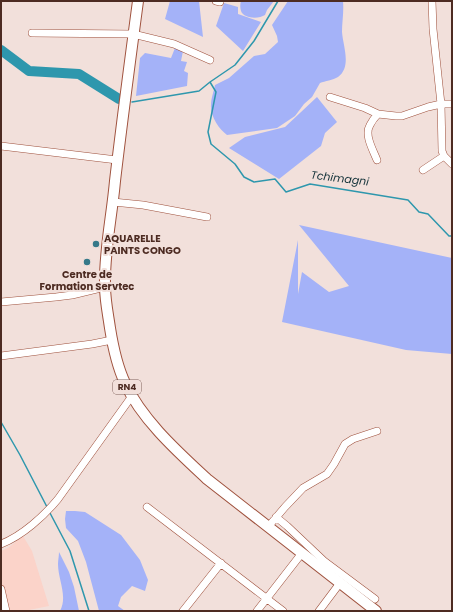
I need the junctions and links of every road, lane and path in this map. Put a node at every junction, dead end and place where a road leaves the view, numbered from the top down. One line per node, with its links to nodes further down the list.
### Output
1 (138, 1): 4 (highway, RN4)
2 (432, 1): 7 (street)
3 (32, 34): 4 (street)
4 (133, 34): 5 (street); 12 (highway, RN4)
5 (210, 60)
6 (330, 97): 9 (street)
7 (441, 104): 8 (street); 9 (street); 11 (street)
8 (452, 104)
9 (378, 114): 13 (street)
10 (1, 146): 12 (street)
11 (444, 156): 14 (street); 15 (street)
12 (118, 160): 16 (highway, RN4)
13 (377, 160)
14 (452, 164)
15 (423, 170)
16 (113, 202): 17 (street); 18 (highway, RN4)
17 (207, 217)
18 (105, 287): 19 (street); 20 (highway, RN4)
19 (1, 302)
20 (112, 340): 21 (street); 22 (highway, RN4)
21 (1, 356)
22 (132, 396): 26 (highway, RN4); 27 (street)
23 (377, 431): 25 (street)
24 (146, 507): 29 (street)
25 (276, 517): 26 (street); 33 (street)
26 (268, 526): 28 (highway, RN4)
27 (1, 544)
28 (302, 553): 30 (highway, RN4); 32 (street)
29 (221, 563): 32 (street); 35 (street)
30 (340, 583): 38 (street); 39 (highway, RN4)
31 (1, 589): 34 (street)
32 (267, 598): 36 (street); 37 (street)
33 (375, 599)
34 (6, 611)
35 (183, 611)
36 (257, 611)
37 (283, 611)
38 (319, 611)
39 (376, 611)

